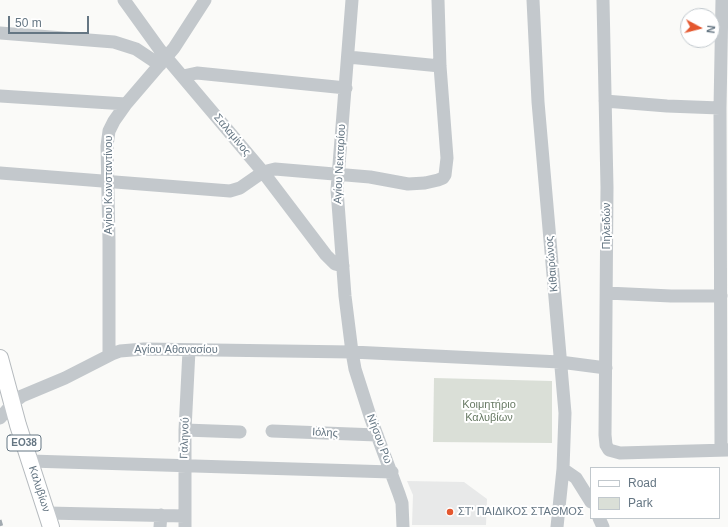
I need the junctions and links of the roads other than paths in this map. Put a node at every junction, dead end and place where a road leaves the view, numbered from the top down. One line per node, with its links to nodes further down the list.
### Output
1 (124, 0): 10 (street, Σαλαμίνος)
2 (205, 0): 10 (street, Αγίου Κωνσταντίνου)
3 (352, 0): 9 (street, Αγίου Νεκταρίου)
4 (438, 0): 11 (street)
5 (533, 0): 30 (street, Κιθαιρώνος)
6 (603, 0): 15 (street, Πηλειδών)
7 (722, 0): 17 (street)
8 (0, 33): 10 (street)
9 (348, 57): 11 (street); 13 (street, Αγίου Νεκταρίου)
10 (163, 61): 12 (street, Σαλαμίνος); 16 (street, Αγίου Κωνσταντίνου)
11 (440, 66): 20 (street)
12 (183, 76): 13 (street); 18 (street, Σαλαμίνος)
13 (346, 88): 20 (street, Αγίου Νεκταρίου)
14 (0, 96): 16 (street)
15 (605, 101): 17 (street); 24 (street, Πηλειδών)
16 (126, 104): 21 (street, Αγίου Κωνσταντίνου)
17 (723, 116): 23 (street)
18 (263, 172): 20 (street); 21 (street); 22 (street, Σαλαμίνος)
19 (0, 173): 21 (street)
20 (338, 175): 22 (street, Αγίου Νεκταρίου)
21 (108, 182): 28 (street, Αγίου Κωνσταντίνου)
22 (343, 266): 27 (street, Αγίου Νεκταρίου)
23 (725, 273): 25 (street)
24 (607, 293): 25 (street); 31 (street, Πηλειδών)
25 (721, 296): 38 (street)
26 (189, 350): 27 (street, Αγίου Αθανασίου); 28 (street, Αγίου Αθανασίου); 34 (street, Γαληνού)
27 (352, 352): 30 (street, Αγίου Αθανασίου); 37 (street, Νήσου Ρω)
28 (109, 355): 32 (street, Αγίου Αθανασίου)
29 (0, 358): 32 (main road, Καλυβίων / ΕΟ38)
30 (560, 362): 31 (street, Αγίου Αθανασίου); 41 (street, Κιθαιρώνος)
31 (606, 368): 38 (street, Πηλειδών)
32 (12, 404): 33 (street, Αγίου Αθανασίου); 39 (main road, Καλυβίων / ΕΟ38)
33 (0, 418)
34 (185, 430): 36 (street); 40 (street, Γαληνού)
35 (272, 431): 37 (street, Ιόλης)
36 (240, 432)
37 (377, 435): 42 (street, Νήσου Ρω)
38 (725, 450)
39 (30, 461): 40 (street); 44 (main road, Καλυβίων / ΕΟ38)
40 (185, 466): 42 (street); 46 (street, Γαληνού)
41 (563, 469): 43 (street); 48 (street, Κιθαιρώνος)
42 (392, 472): 47 (street, Νήσου Ρω)
43 (590, 500)
44 (49, 520): 45 (street)
45 (161, 521): 46 (street)
46 (185, 522)
47 (403, 527)
48 (557, 527)

